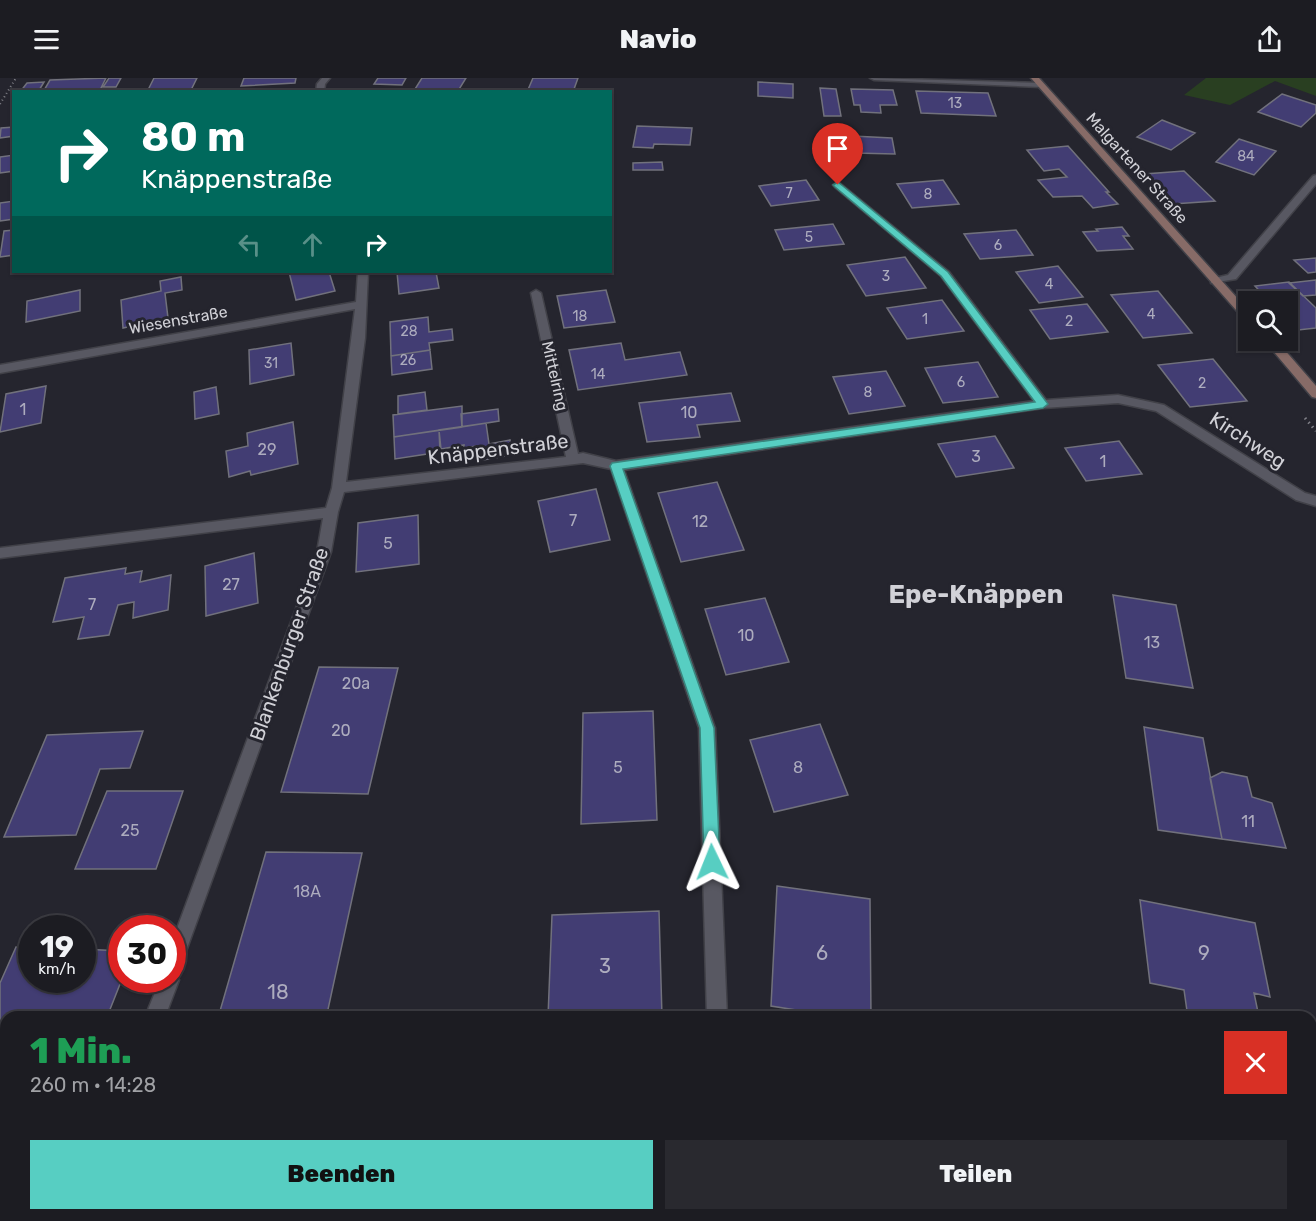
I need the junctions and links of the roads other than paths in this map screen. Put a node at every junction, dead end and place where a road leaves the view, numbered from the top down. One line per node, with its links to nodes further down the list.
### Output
1 (874, 78): 2 (street)
2 (1038, 81): 6 (street, Malgartener Straße)
3 (1316, 178): 6 (street)
4 (838, 185): 13 (street)
5 (363, 273): 8 (street, Blankenburger Straße)
6 (1215, 281): 9 (street, Malgartener Straße)
7 (536, 293): 15 (street, Mittelring)
8 (362, 304): 11 (street, Wiesenstraße); 17 (street, Blankenburger Straße)
9 (1238, 306)
10 (1279, 351): 12 (street)
11 (0, 369)
12 (1316, 394)
13 (1043, 404): 14 (street, Knäppenstraße); 16 (street, Knäppenstraße)
14 (1191, 426): 18 (street, Kirchweg)
15 (573, 460): 16 (street, Knäppenstraße); 17 (street, Knäppenstraße)
16 (616, 466): 24 (street)
17 (339, 488): 19 (street, Blankenburger Straße)
18 (1316, 501)
19 (331, 512): 20 (street); 21 (street, Blankenburger Straße)
20 (0, 553)
21 (186, 931)
22 (164, 993): 23 (street)
23 (157, 1011)
24 (717, 1011)

